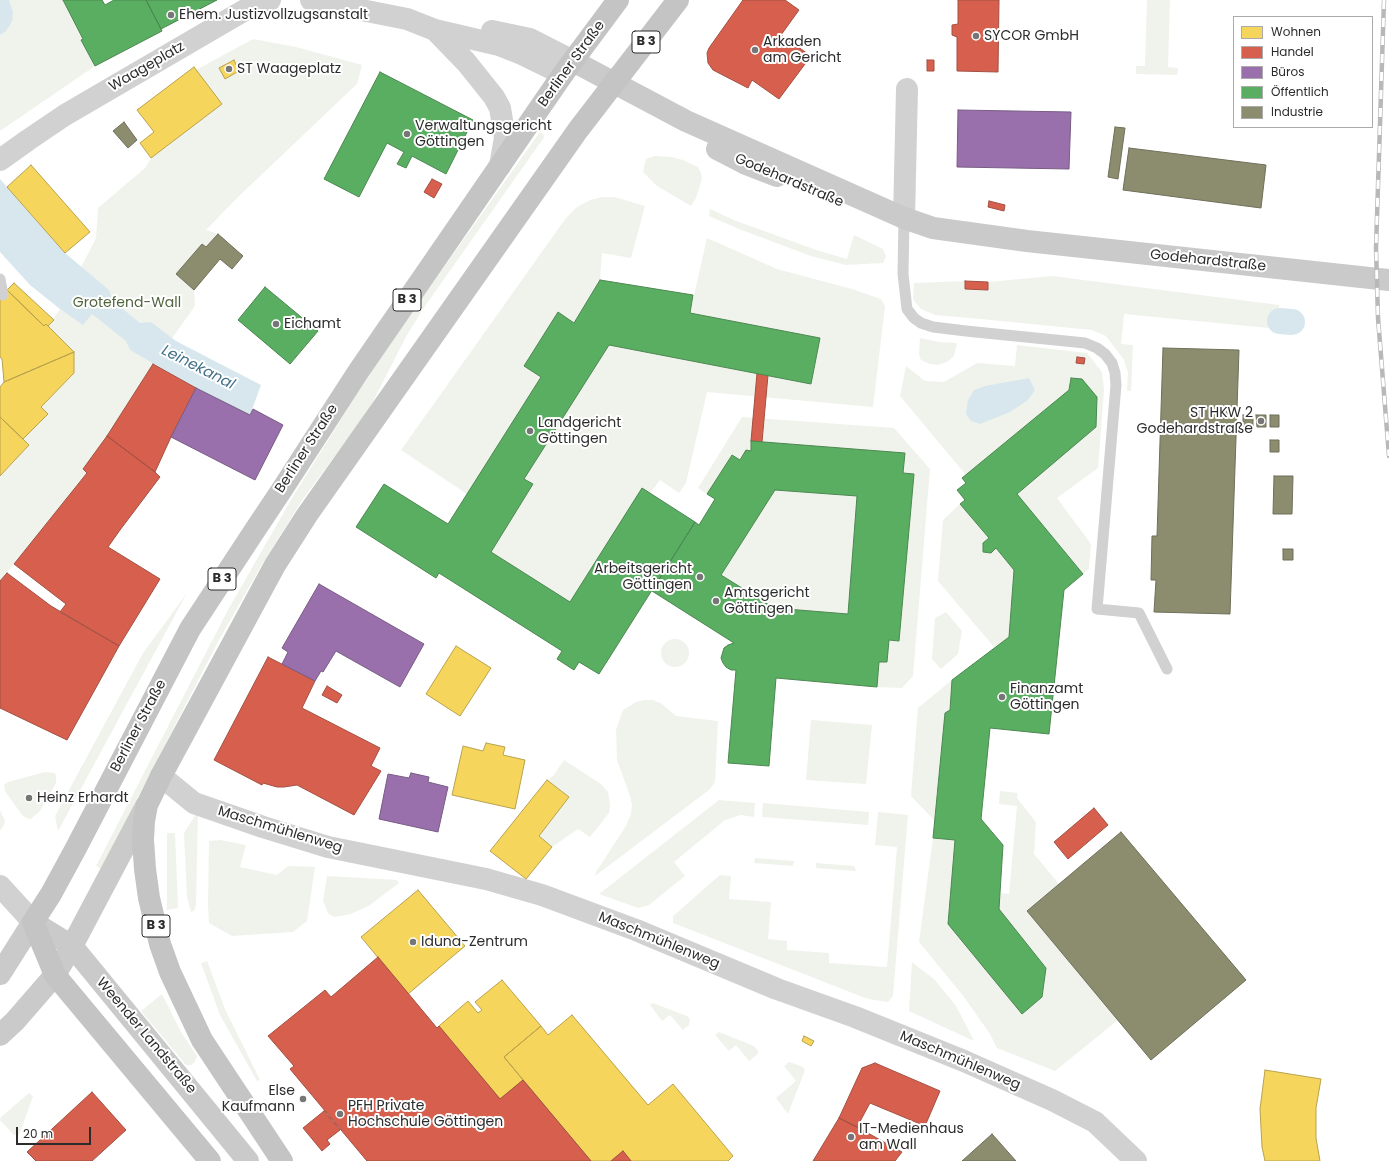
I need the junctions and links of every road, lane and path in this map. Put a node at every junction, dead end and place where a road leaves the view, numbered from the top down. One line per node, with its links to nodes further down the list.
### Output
1 (311, 0): 5 (street)
2 (618, 0): 7 (main road, Berliner Straße / B 3)
3 (678, 0): 8 (main road, B 3)
4 (260, 2): 10 (street, Waageplatz)
5 (408, 19): 6 (street); 7 (street)
6 (434, 30): 7 (street); 11 (street)
7 (568, 68): 8 (street, Godehardstraße); 11 (main road, Berliner Straße / B 3)
8 (609, 88): 12 (street, Godehardstraße); 17 (main road, B 3)
9 (907, 89): 12 (street)
10 (0, 160)
11 (500, 166): 20 (main road, Berliner Straße / B 3)
12 (904, 225): 14 (street, Godehardstraße); 16 (lane)
13 (0, 279): 15 (lane)
14 (1389, 280)
15 (3, 295)
16 (1166, 669)
17 (161, 776): 18 (main road, B 3); 28 (street, Maschmühlenweg)
18 (147, 804): 21 (street); 27 (main road, B 3)
19 (0, 886): 20 (street, Weender Landstraße)
20 (33, 922): 21 (street, Weender Landstraße); 22 (street); 23 (main road, Weender Landstraße)
21 (72, 946): 23 (street); 26 (street, Weender Landstraße)
22 (0, 974)
23 (55, 975): 24 (street); 25 (main road, Weender Landstraße)
24 (0, 1035)
25 (210, 1161)
26 (248, 1161)
27 (282, 1161)
28 (1136, 1161)

